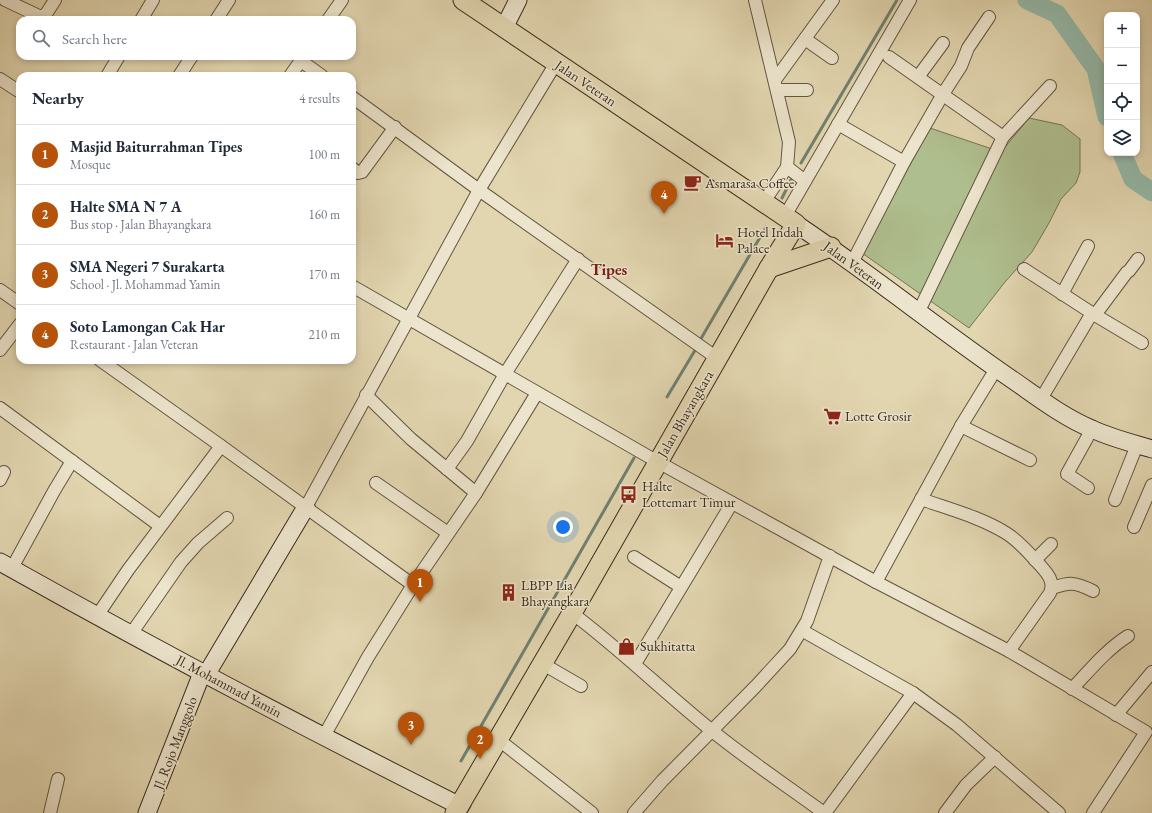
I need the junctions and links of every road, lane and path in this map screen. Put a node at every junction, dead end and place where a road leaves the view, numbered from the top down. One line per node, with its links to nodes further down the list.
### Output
1 (5, 0): 11 (street)
2 (55, 0): 12 (street)
3 (154, 0): 13 (street)
4 (229, 0): 14 (street)
5 (342, 0): 15 (street)
6 (463, 0): 17 (main road, Jalan Veteran)
7 (518, 0): 17 (street)
8 (755, 0): 33 (street)
9 (833, 0): 18 (street)
10 (910, 0): 39 (street)
11 (39, 16)
12 (43, 16)
13 (144, 16)
14 (219, 16)
15 (331, 16)
16 (989, 17): 37 (street)
17 (504, 28): 26 (main road, Jalan Veteran)
18 (805, 39): 21 (street); 33 (street)
19 (943, 43): 31 (street)
20 (889, 57): 31 (street)
21 (832, 58)
22 (117, 60): 27 (street)
23 (189, 60): 28 (street)
24 (301, 60): 29 (street)
25 (304, 60): 30 (street)
26 (556, 63): 46 (street); 47 (main road, Jalan Veteran)
27 (109, 72)
28 (182, 72)
29 (293, 72)
30 (318, 72)
31 (918, 77): 37 (street)
32 (0, 79): 35 (street)
33 (776, 85): 36 (street); 43 (street)
34 (1050, 86): 41 (street)
35 (16, 89)
36 (807, 90)
37 (942, 94): 41 (street); 42 (street)
38 (356, 100): 40 (street)
39 (838, 124): 42 (street); 45 (street)
40 (395, 128): 44 (street); 46 (street)
41 (1003, 137): 60 (street)
42 (904, 162): 53 (street)
43 (787, 167): 45 (street); 47 (street)
44 (356, 171)
45 (805, 181): 48 (street)
46 (479, 190): 51 (street); 62 (street)
47 (764, 202): 48 (main road, Jalan Veteran)
48 (791, 220): 50 (street, Jalan Veteran); 54 (main road, Jalan Bhayangkara)
49 (1088, 246): 58 (street)
50 (831, 247): 53 (street, Jalan Veteran); 54 (main road)
51 (578, 259): 66 (street); 69 (street)
52 (1138, 259): 61 (street)
53 (852, 263): 60 (street, Jalan Veteran)
54 (769, 268): 66 (main road, Jalan Bhayangkara)
55 (1024, 269): 58 (street)
56 (356, 288): 62 (street)
57 (0, 290): 59 (street)
58 (1062, 294): 61 (street)
59 (16, 301)
60 (919, 311): 68 (street, Jalan Veteran)
61 (1093, 314): 64 (street); 72 (street)
62 (408, 318): 69 (street); 71 (street)
63 (16, 329): 65 (street)
64 (1142, 343)
65 (0, 350)
66 (715, 356): 80 (main road, Jalan Bhayangkara)
67 (106, 364): 76 (street)
68 (996, 368): 72 (street, Jalan Veteran); 74 (street)
69 (505, 374): 70 (street); 81 (street)
70 (537, 393): 80 (street); 85 (street)
71 (366, 395): 81 (street); 89 (street)
72 (1041, 399): 75 (street, Jalan Veteran)
73 (0, 408): 79 (street)
74 (961, 426): 78 (street); 86 (street)
75 (1092, 429): 77 (street, Jalan Veteran); 84 (street)
76 (221, 446): 89 (street); 91 (street)
77 (1145, 447): 87 (street)
78 (1030, 460)
79 (72, 461): 91 (street); 98 (street)
80 (658, 462): 88 (street); 104 (main road, Jalan Bhayangkara)
81 (447, 469): 85 (street)
82 (376, 483): 93 (street)
83 (1152, 485): 92 (street)
84 (1088, 488)
85 (476, 493): 93 (street)
86 (921, 499): 97 (street); 99 (street)
87 (1115, 500)
88 (732, 503): 95 (street); 101 (street)
89 (306, 507): 100 (street); 113 (street, Jl. Rojo Manggolo)
90 (227, 518): 107 (street)
91 (160, 526): 105 (street)
92 (1134, 527)
93 (448, 533): 100 (street)
94 (1051, 544): 97 (street)
95 (830, 556): 99 (street); 106 (street)
96 (634, 557): 101 (street)
97 (1035, 560): 102 (street)
98 (6, 565): 105 (street, Jl. Mohammad Yamin)
99 (876, 582): 109 (street)
100 (413, 585): 120 (street)
101 (681, 587): 111 (street)
102 (1052, 588): 103 (street); 109 (street)
103 (1092, 591)
104 (572, 614): 110 (main road, Jalan Bhayangkara); 111 (street)
105 (97, 616): 107 (street, Jl. Mohammad Yamin)
106 (803, 630): 116 (street); 118 (street)
107 (131, 634): 113 (street, Jl. Mohammad Yamin)
108 (1128, 636): 115 (street)
109 (1009, 651): 115 (street)
110 (543, 664): 114 (street); 121 (main road, Jalan Bhayangkara)
111 (635, 664): 118 (street)
112 (1152, 672): 117 (street)
113 (204, 674): 120 (street, Jl. Mohammad Yamin); 126 (street, Jl. Rojo Manggolo)
114 (581, 686)
115 (1072, 689): 117 (street)
116 (913, 693): 122 (street); 129 (street)
117 (1116, 715): 119 (street)
118 (712, 731): 128 (street); 129 (street)
119 (1149, 734): 132 (street)
120 (324, 736): 124 (street, Jl. Mohammad Yamin)
121 (499, 740): 124 (main road, Jalan Bhayangkara); 127 (street)
122 (995, 757): 130 (street); 131 (street)
123 (58, 779): 125 (street)
124 (458, 810)
125 (50, 813)
126 (147, 813)
127 (592, 813)
128 (634, 813)
129 (824, 813)
130 (945, 813)
131 (1059, 813)
132 (1093, 813)

